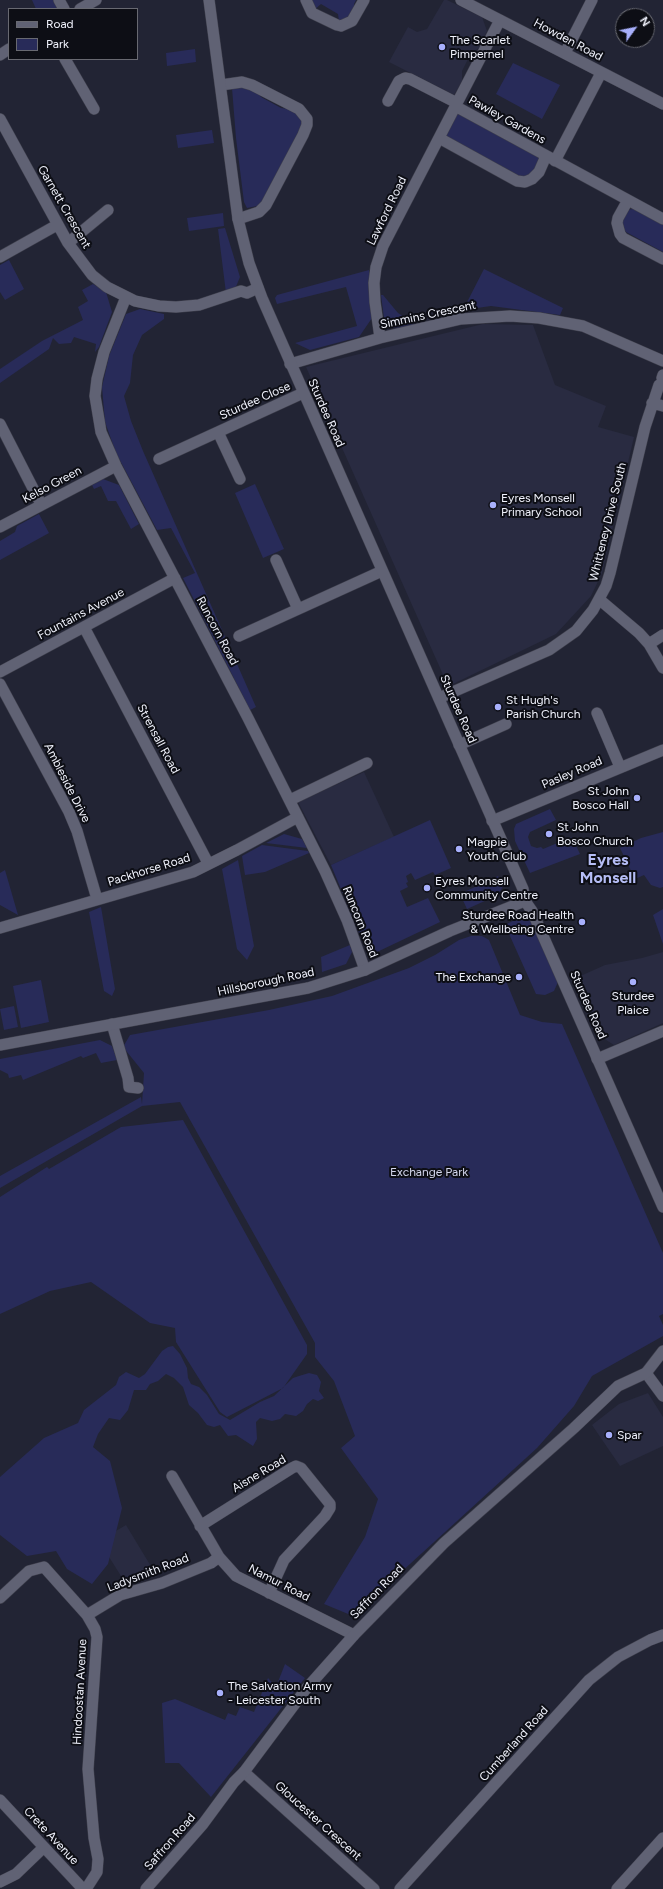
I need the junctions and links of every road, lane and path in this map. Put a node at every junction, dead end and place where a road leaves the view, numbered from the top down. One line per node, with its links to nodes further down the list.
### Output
1 (96, 0): 7 (street)
2 (209, 0): 12 (street, Sturdee Road)
3 (306, 0): 4 (street)
4 (364, 0)
5 (461, 0): 8 (street, Howden Road)
6 (592, 0): 9 (street)
7 (82, 8)
8 (500, 20): 9 (street, Howden Road); 15 (street, Lawford Road)
9 (565, 53): 11 (street, Howden Road)
10 (66, 60): 16 (street)
11 (601, 73): 14 (street, Howden Road); 19 (street, Pawley Gardens)
12 (221, 85): 22 (street, Sturdee Road); 22 (street)
13 (388, 102): 15 (street)
14 (663, 104)
15 (456, 105): 18 (street, Lawford Road); 19 (street, Pawley Gardens)
16 (94, 109)
17 (0, 119): 24 (street, Garnett Crescent)
18 (439, 138): 19 (street, Pawley Gardens); 30 (street, Lawford Road)
19 (550, 158): 20 (street, Pawley Gardens)
20 (628, 200): 23 (street, Pawley Gardens); 27 (street)
21 (108, 210): 25 (street)
22 (238, 218): 28 (street, Sturdee Road)
23 (663, 219)
24 (57, 225): 25 (street, Garnett Crescent); 26 (street)
25 (68, 243): 29 (street, Garnett Crescent)
26 (0, 257)
27 (663, 259)
28 (258, 288): 29 (street, Garnett Crescent); 32 (street, Sturdee Road)
29 (126, 297): 40 (street, Runcorn Road)
30 (380, 338): 31 (street, Simmins Crescent); 32 (street, Simmins Crescent)
31 (663, 361)
32 (290, 364): 34 (street, Sturdee Road)
33 (661, 379): 35 (street, Whitteney Drive South)
34 (303, 393): 38 (street, Sturdee Close); 45 (street, Sturdee Road)
35 (652, 402): 36 (street); 47 (street, Whitteney Drive South)
36 (663, 406)
37 (0, 424): 42 (street)
38 (218, 432): 39 (street, Sturdee Close); 41 (street, Sturdee Close)
39 (159, 459)
40 (116, 466): 42 (street, Kelso Green); 46 (street, Runcorn Road)
41 (240, 479)
42 (42, 504): 43 (street, Kelso Green)
43 (0, 527)
44 (276, 560): 48 (street)
45 (382, 571): 48 (street); 56 (street, Sturdee Road)
46 (175, 578): 49 (street, Fountains Avenue); 63 (street, Runcorn Road)
47 (600, 600): 52 (street); 56 (street, Whitteney Drive South)
48 (298, 609): 51 (street)
49 (84, 627): 54 (street, Fountains Avenue); 66 (street, Strensall Road)
50 (663, 635): 52 (street)
51 (239, 636)
52 (649, 644): 53 (street)
53 (663, 668)
54 (0, 672)
55 (0, 684): 67 (street, Ambleside Drive)
56 (439, 698): 59 (street, Sturdee Road)
57 (597, 713): 62 (street)
58 (506, 724): 59 (street)
59 (459, 745): 65 (street, Sturdee Road)
60 (663, 750): 62 (street, Pasley Road)
61 (367, 763): 63 (street)
62 (620, 767): 65 (street, Pasley Road)
63 (290, 800): 64 (street, Runcorn Road)
64 (298, 817): 66 (street, Packhorse Road); 70 (street, Runcorn Road)
65 (492, 822): 68 (street, Sturdee Road)
66 (208, 863): 67 (street, Packhorse Road)
67 (97, 899): 69 (street, Packhorse Road)
68 (525, 902): 70 (street, Hillsborough Road); 74 (street, Sturdee Road)
69 (0, 928)
70 (365, 970): 71 (street, Hillsborough Road)
71 (112, 1024): 73 (street, Hillsborough Road); 75 (street)
72 (663, 1031): 74 (street)
73 (0, 1045)
74 (597, 1059): 76 (street, Sturdee Road)
75 (130, 1090)
76 (661, 1195): 77 (street, Sturdee Road)
77 (663, 1207)
78 (663, 1351): 79 (street, Saffron Road)
79 (646, 1373): 80 (street); 87 (street, Saffron Road)
80 (663, 1396)
81 (172, 1476): 82 (street, Namur Road)
82 (200, 1526): 83 (street, Namur Road); 84 (street, Aisne Road)
83 (219, 1557): 84 (street, Namur Road); 86 (street, Ladysmith Road)
84 (269, 1593): 87 (street, Namur Road)
85 (0, 1598): 86 (street, Hindoostan Avenue)
86 (87, 1615): 94 (street, Hindoostan Avenue)
87 (354, 1635): 89 (street, Saffron Road)
88 (663, 1635): 97 (street, Cumberland Road)
89 (244, 1772): 95 (street, Saffron Road); 96 (street, Gloucester Crescent)
90 (0, 1800): 92 (street, Crete Avenue)
91 (663, 1838): 98 (street)
92 (44, 1848): 93 (street); 94 (street, Crete Avenue)
93 (0, 1882)
94 (85, 1889)
95 (146, 1889)
96 (374, 1889)
97 (400, 1889)
98 (617, 1889)

